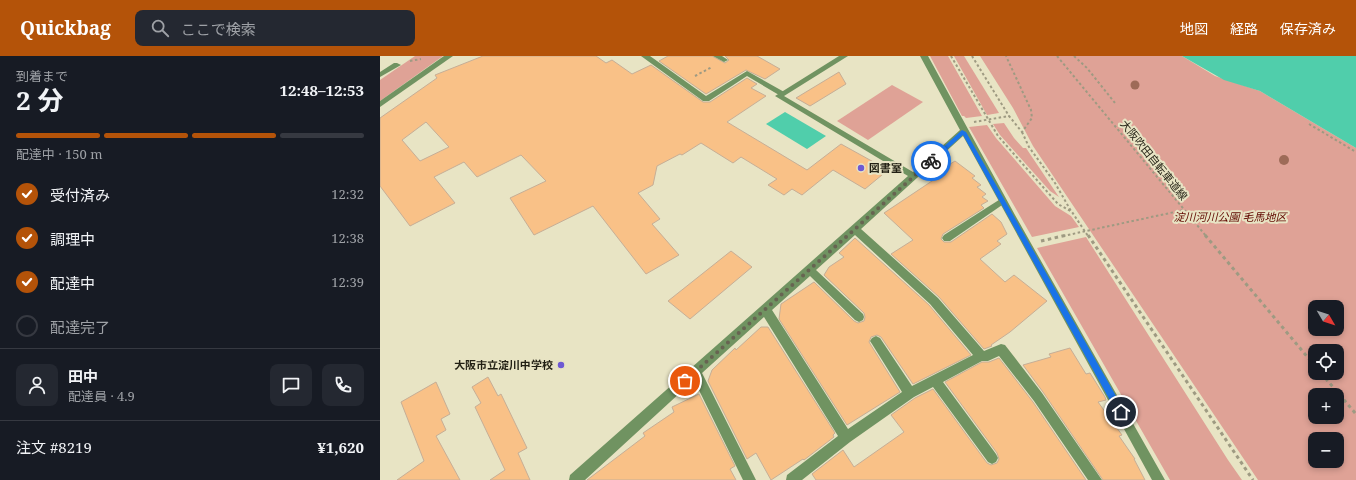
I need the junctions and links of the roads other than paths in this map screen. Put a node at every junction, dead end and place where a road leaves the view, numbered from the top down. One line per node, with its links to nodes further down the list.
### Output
1 (449, 56): 10 (street)
2 (645, 56): 9 (street)
3 (717, 56): 6 (street)
4 (844, 56): 9 (street)
5 (924, 56): 11 (street)
6 (724, 60)
7 (397, 65): 8 (street)
8 (380, 75)
9 (782, 93): 12 (street)
10 (380, 105)
11 (962, 128): 12 (street); 13 (street)
12 (914, 176): 14 (street)
13 (1002, 200): 15 (street); 30 (street)
14 (855, 229): 16 (street); 20 (street)
15 (947, 238)
16 (810, 270): 17 (street); 18 (street)
17 (766, 309): 21 (street); 24 (street)
18 (859, 317)
19 (876, 341): 23 (street)
20 (981, 356): 22 (street); 29 (street)
21 (696, 372): 26 (street); 27 (street)
22 (934, 381): 23 (street); 25 (street)
23 (910, 394): 24 (street)
24 (846, 438): 28 (street)
25 (992, 458)
26 (575, 480)
27 (750, 480)
28 (794, 480)
29 (1096, 480)
30 (1159, 480)

